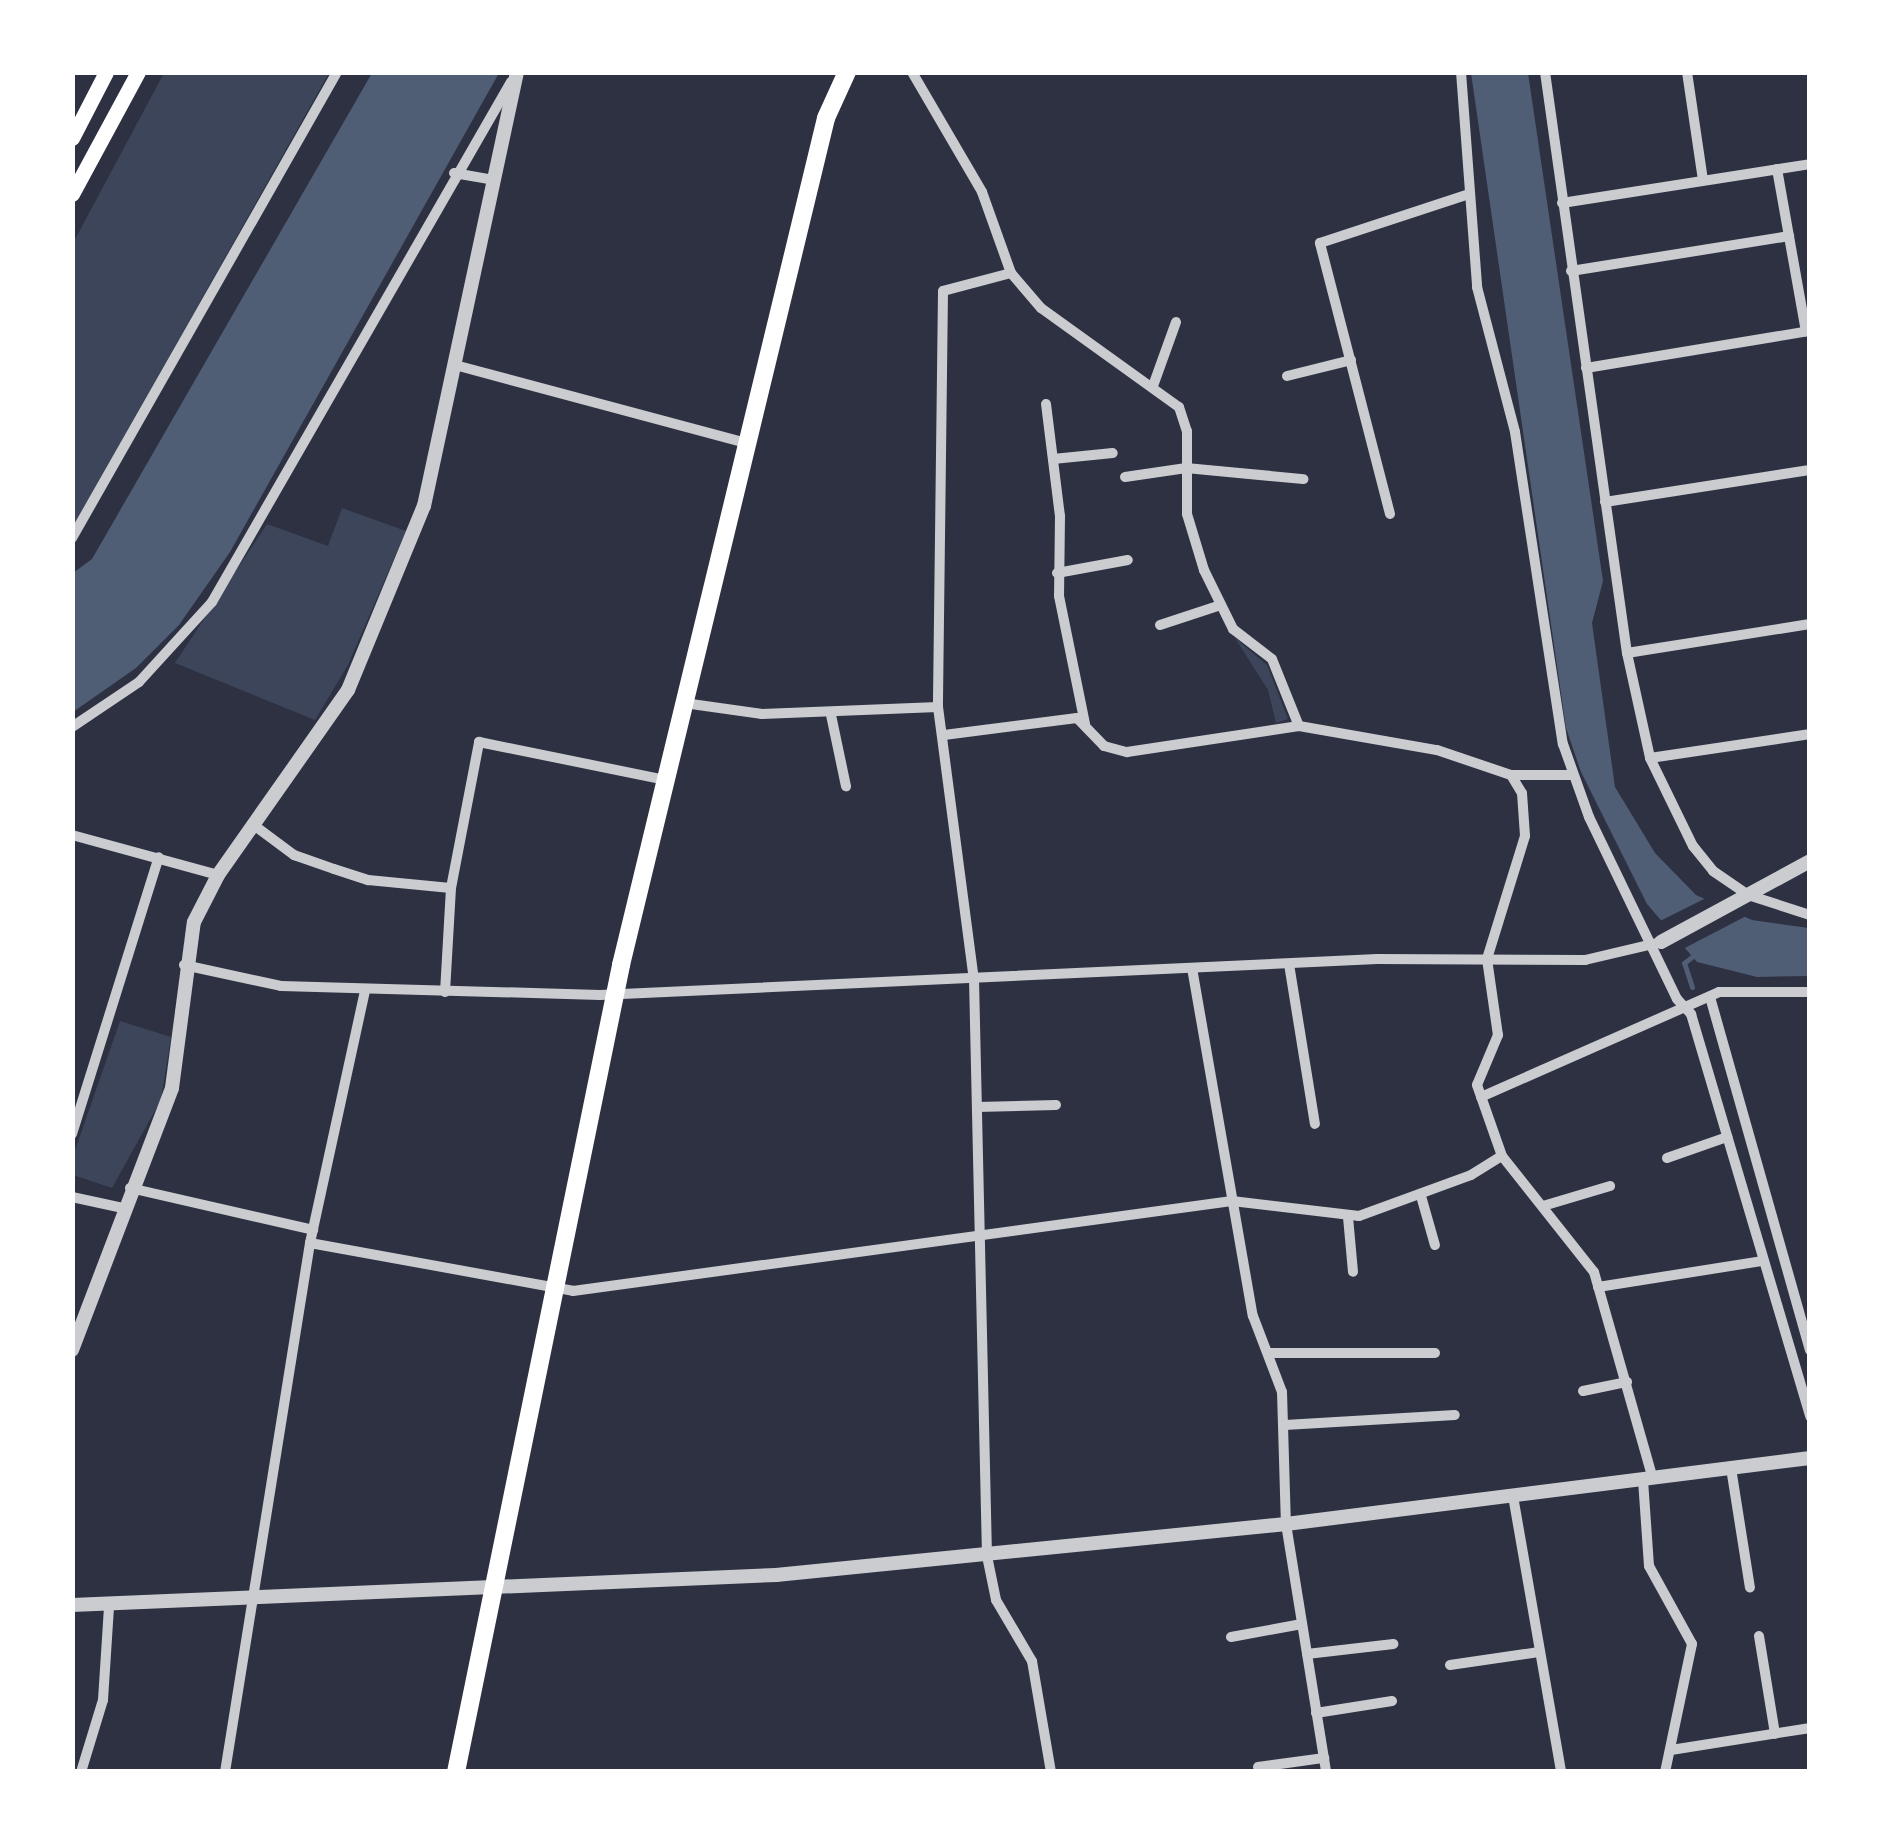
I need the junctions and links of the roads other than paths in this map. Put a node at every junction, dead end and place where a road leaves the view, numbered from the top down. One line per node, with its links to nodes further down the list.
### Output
1 (106, 72): 10 (main road)
2 (138, 72): 16 (main road)
3 (337, 72): 39 (street)
4 (848, 72): 30 (highway)
5 (912, 72): 21 (street)
6 (1461, 72): 17 (street)
7 (1545, 72): 18 (street)
8 (1686, 72): 15 (street)
9 (516, 74): 13 (street); 14 (street)
10 (72, 138)
11 (1810, 164): 12 (street)
12 (1777, 169): 15 (street); 19 (street)
13 (454, 173): 14 (street); 51 (street)
14 (493, 180): 25 (street)
15 (1703, 180): 18 (street)
16 (72, 194)
17 (1469, 194): 24 (street); 56 (street)
18 (1562, 203): 20 (street)
19 (1789, 236): 20 (street); 23 (street)
20 (1571, 271): 26 (street)
21 (1011, 272): 28 (street); 47 (street)
22 (1176, 322): 28 (street)
23 (1808, 331): 26 (street)
24 (1351, 360): 27 (street); 38 (street)
25 (455, 365): 30 (street); 59 (street)
26 (1586, 368): 37 (street)
27 (1287, 376)
28 (1153, 386): 33 (street)
29 (1046, 404): 32 (street)
30 (746, 443): 46 (highway)
31 (1114, 452): 32 (street)
32 (1053, 459): 41 (street)
33 (1186, 468): 35 (street); 36 (street); 42 (street)
34 (1810, 470): 37 (street)
35 (1125, 477)
36 (1303, 479)
37 (1605, 502): 45 (street)
38 (1390, 514)
39 (72, 538)
40 (1128, 560): 41 (street)
41 (1058, 573): 49 (street)
42 (1221, 605): 43 (street); 50 (street)
43 (1160, 624)
44 (1810, 624): 45 (street)
45 (1627, 653): 54 (street)
46 (684, 703): 48 (street); 57 (highway)
47 (938, 707): 48 (street); 53 (street)
48 (831, 715): 58 (street)
49 (1085, 724): 50 (street); 53 (street)
50 (1298, 726): 55 (street)
51 (72, 727)
52 (1810, 734): 54 (street)
53 (944, 736): 72 (street)
54 (1650, 758): 65 (street)
55 (1511, 775): 56 (street); 68 (street)
56 (1572, 775): 67 (street)
57 (666, 780): 64 (street); 74 (highway)
58 (846, 786)
59 (256, 826): 63 (street); 64 (street)
60 (72, 835): 61 (street)
61 (159, 857): 63 (street); 83 (street)
62 (1810, 861): 65 (street)
63 (218, 875): 70 (street)
64 (450, 888): 75 (street)
65 (1748, 895): 66 (street); 67 (street)
66 (1810, 914)
67 (1658, 944): 68 (street); 78 (street)
68 (1487, 958): 69 (street); 79 (street)
69 (1290, 964): 71 (street); 82 (street)
70 (183, 965): 73 (street); 88 (street)
71 (1192, 968): 72 (street); 91 (street)
72 (974, 979): 74 (street); 81 (street)
73 (365, 990): 75 (street); 95 (street)
74 (616, 990): 75 (street); 102 (highway)
75 (445, 992)
76 (1810, 992): 77 (street)
77 (1710, 998): 78 (street); 104 (street)
78 (1682, 1009): 79 (street); 84 (street)
79 (1481, 1097): 85 (street)
80 (1056, 1105): 81 (street)
81 (977, 1107): 96 (street)
82 (1315, 1124)
83 (72, 1134)
84 (1727, 1138): 86 (street); 99 (street)
85 (1502, 1156): 89 (street); 92 (street)
86 (1668, 1158)
87 (1610, 1186): 92 (street)
88 (129, 1188): 93 (street); 95 (street)
89 (1420, 1196): 94 (street); 98 (street)
90 (72, 1197): 93 (street)
91 (1232, 1201): 94 (street); 96 (street); 105 (street)
92 (1543, 1206): 101 (street)
93 (123, 1208): 103 (street)
94 (1348, 1217): 100 (street)
95 (313, 1230): 97 (street)
96 (980, 1238): 102 (street); 117 (street)
97 (310, 1243): 102 (street); 120 (street)
98 (1434, 1245)
99 (1764, 1262): 101 (street); 110 (street)
100 (1353, 1272)
101 (1598, 1287): 107 (street)
102 (557, 1290): 119 (highway)
103 (72, 1350)
104 (1810, 1350)
105 (1268, 1353): 106 (street); 111 (street)
106 (1435, 1353)
107 (1627, 1382): 108 (street); 114 (street)
108 (1583, 1391)
109 (1455, 1415): 111 (street)
110 (1810, 1417)
111 (1285, 1425): 116 (street)
112 (1810, 1458): 113 (street)
113 (1731, 1468): 114 (street); 118 (street)
114 (1648, 1479): 115 (street); 134 (street)
115 (1513, 1496): 116 (street); 127 (street)
116 (1286, 1524): 117 (street); 123 (street)
117 (987, 1556): 119 (street); 141 (street)
118 (1750, 1588)
119 (493, 1590): 120 (street); 140 (highway)
120 (252, 1601): 122 (street); 139 (street)
121 (72, 1605): 122 (street)
122 (110, 1606): 135 (street)
123 (1302, 1624): 125 (street); 128 (street)
124 (1759, 1636): 133 (street)
125 (1231, 1637)
126 (1393, 1644): 128 (street)
127 (1539, 1652): 129 (street); 143 (street)
128 (1307, 1654): 131 (street)
129 (1450, 1666)
130 (1392, 1701): 131 (street)
131 (1316, 1713): 136 (street)
132 (1810, 1728): 133 (street)
133 (1775, 1734): 134 (street)
134 (1671, 1750): 144 (street)
135 (78, 1758): 138 (street)
136 (1324, 1758): 137 (street); 142 (street)
137 (1258, 1767)
138 (81, 1772)
139 (225, 1772)
140 (456, 1772)
141 (1050, 1772)
142 (1326, 1772)
143 (1561, 1772)
144 (1665, 1772)

